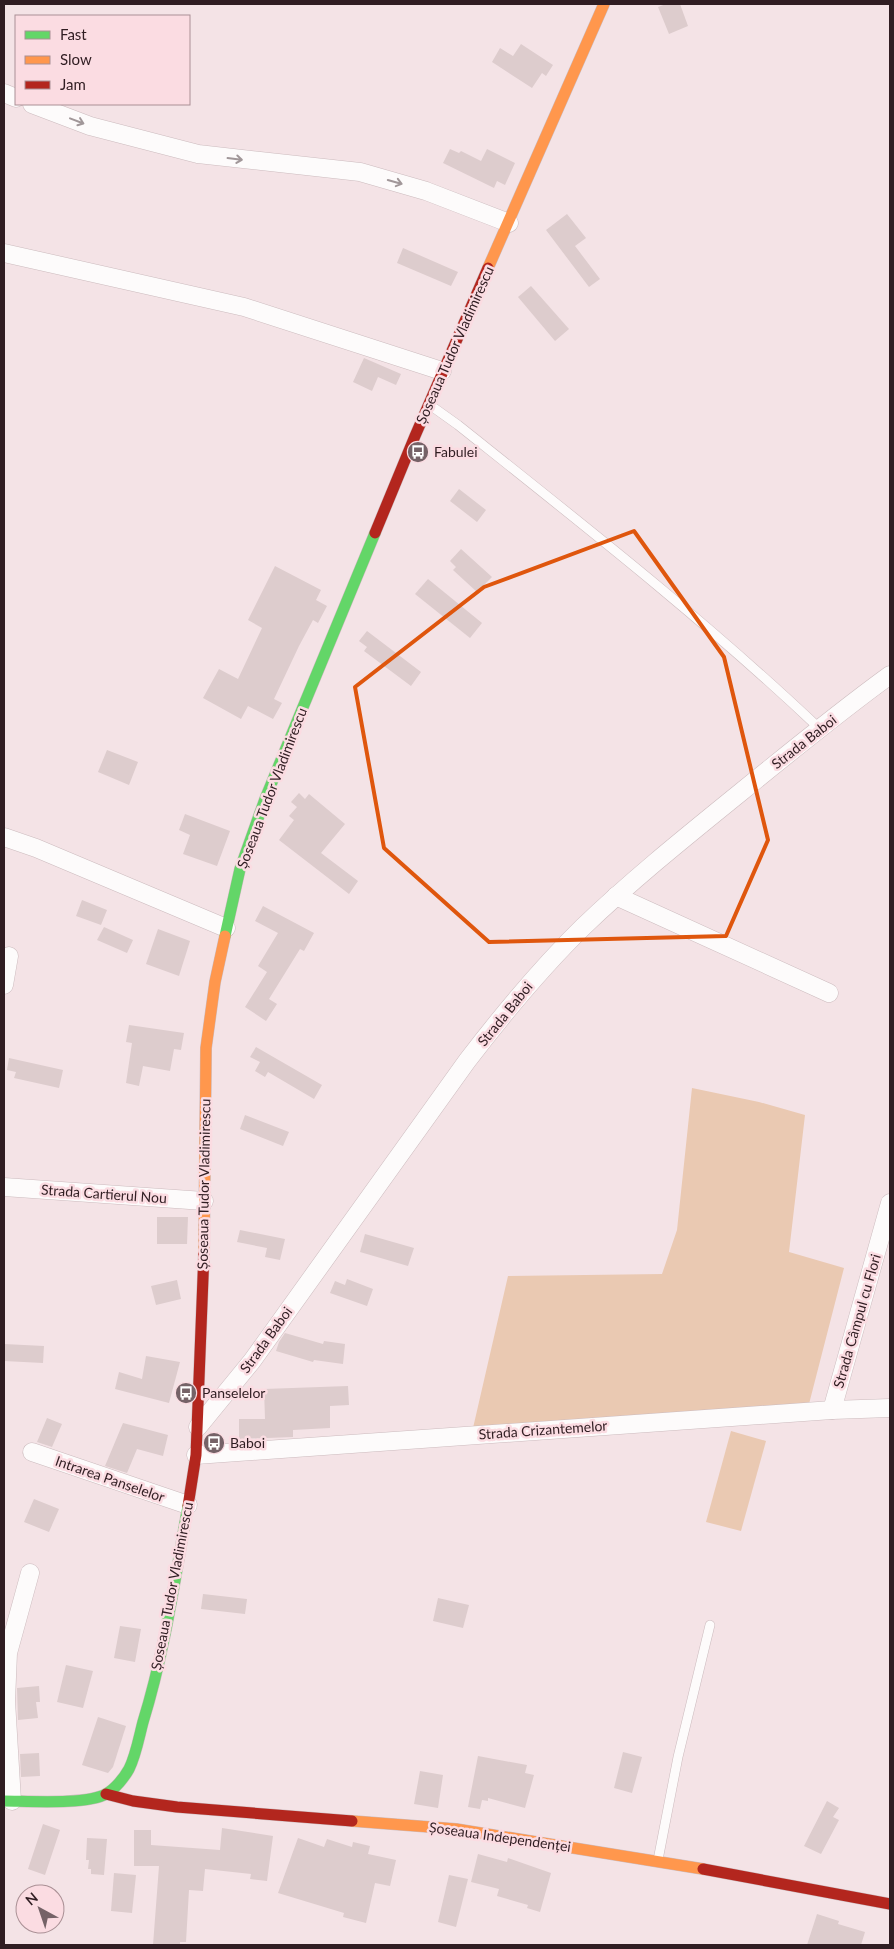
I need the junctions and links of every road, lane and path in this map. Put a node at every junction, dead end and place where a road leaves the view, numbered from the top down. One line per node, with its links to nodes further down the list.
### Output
1 (604, 4): 3 (main road, Șoseaua Tudor Vladimirescu)
2 (35, 105): 3 (street, one-way to 3)
3 (509, 223): 5 (main road, Șoseaua Tudor Vladimirescu)
4 (4, 253): 5 (street)
5 (442, 371): 6 (main road, Șoseaua Tudor Vladimirescu)
6 (428, 404): 8 (lane); 11 (main road, Șoseaua Tudor Vladimirescu)
7 (890, 675): 8 (street, Strada Baboi)
8 (820, 729): 10 (street, Strada Baboi)
9 (4, 837): 11 (street)
10 (616, 896): 14 (street); 20 (street, Strada Baboi)
11 (226, 928): 16 (main road, Șoseaua Tudor Vladimirescu)
12 (9, 956): 13 (street)
13 (4, 985)
14 (829, 993)
15 (4, 1187): 16 (street, Strada Cartierul Nou)
16 (204, 1201): 20 (main road, Șoseaua Tudor Vladimirescu)
17 (890, 1203): 19 (street, Strada Câmpul cu Flori)
18 (890, 1408): 19 (street, Strada Crizantemelor)
19 (832, 1410): 22 (street, Strada Crizantemelor)
20 (198, 1427): 22 (main road, Șoseaua Tudor Vladimirescu)
21 (32, 1452): 23 (street, Intrarea Panselelor)
22 (196, 1455): 23 (main road, Șoseaua Tudor Vladimirescu)
23 (188, 1505): 26 (main road, Șoseaua Tudor Vladimirescu)
24 (30, 1573): 27 (street)
25 (710, 1625): 28 (lane)
26 (106, 1794): 27 (main road); 28 (main road, Șoseaua Independenței)
27 (8, 1801)
28 (658, 1860): 29 (main road, Șoseaua Independenței)
29 (890, 1904)

